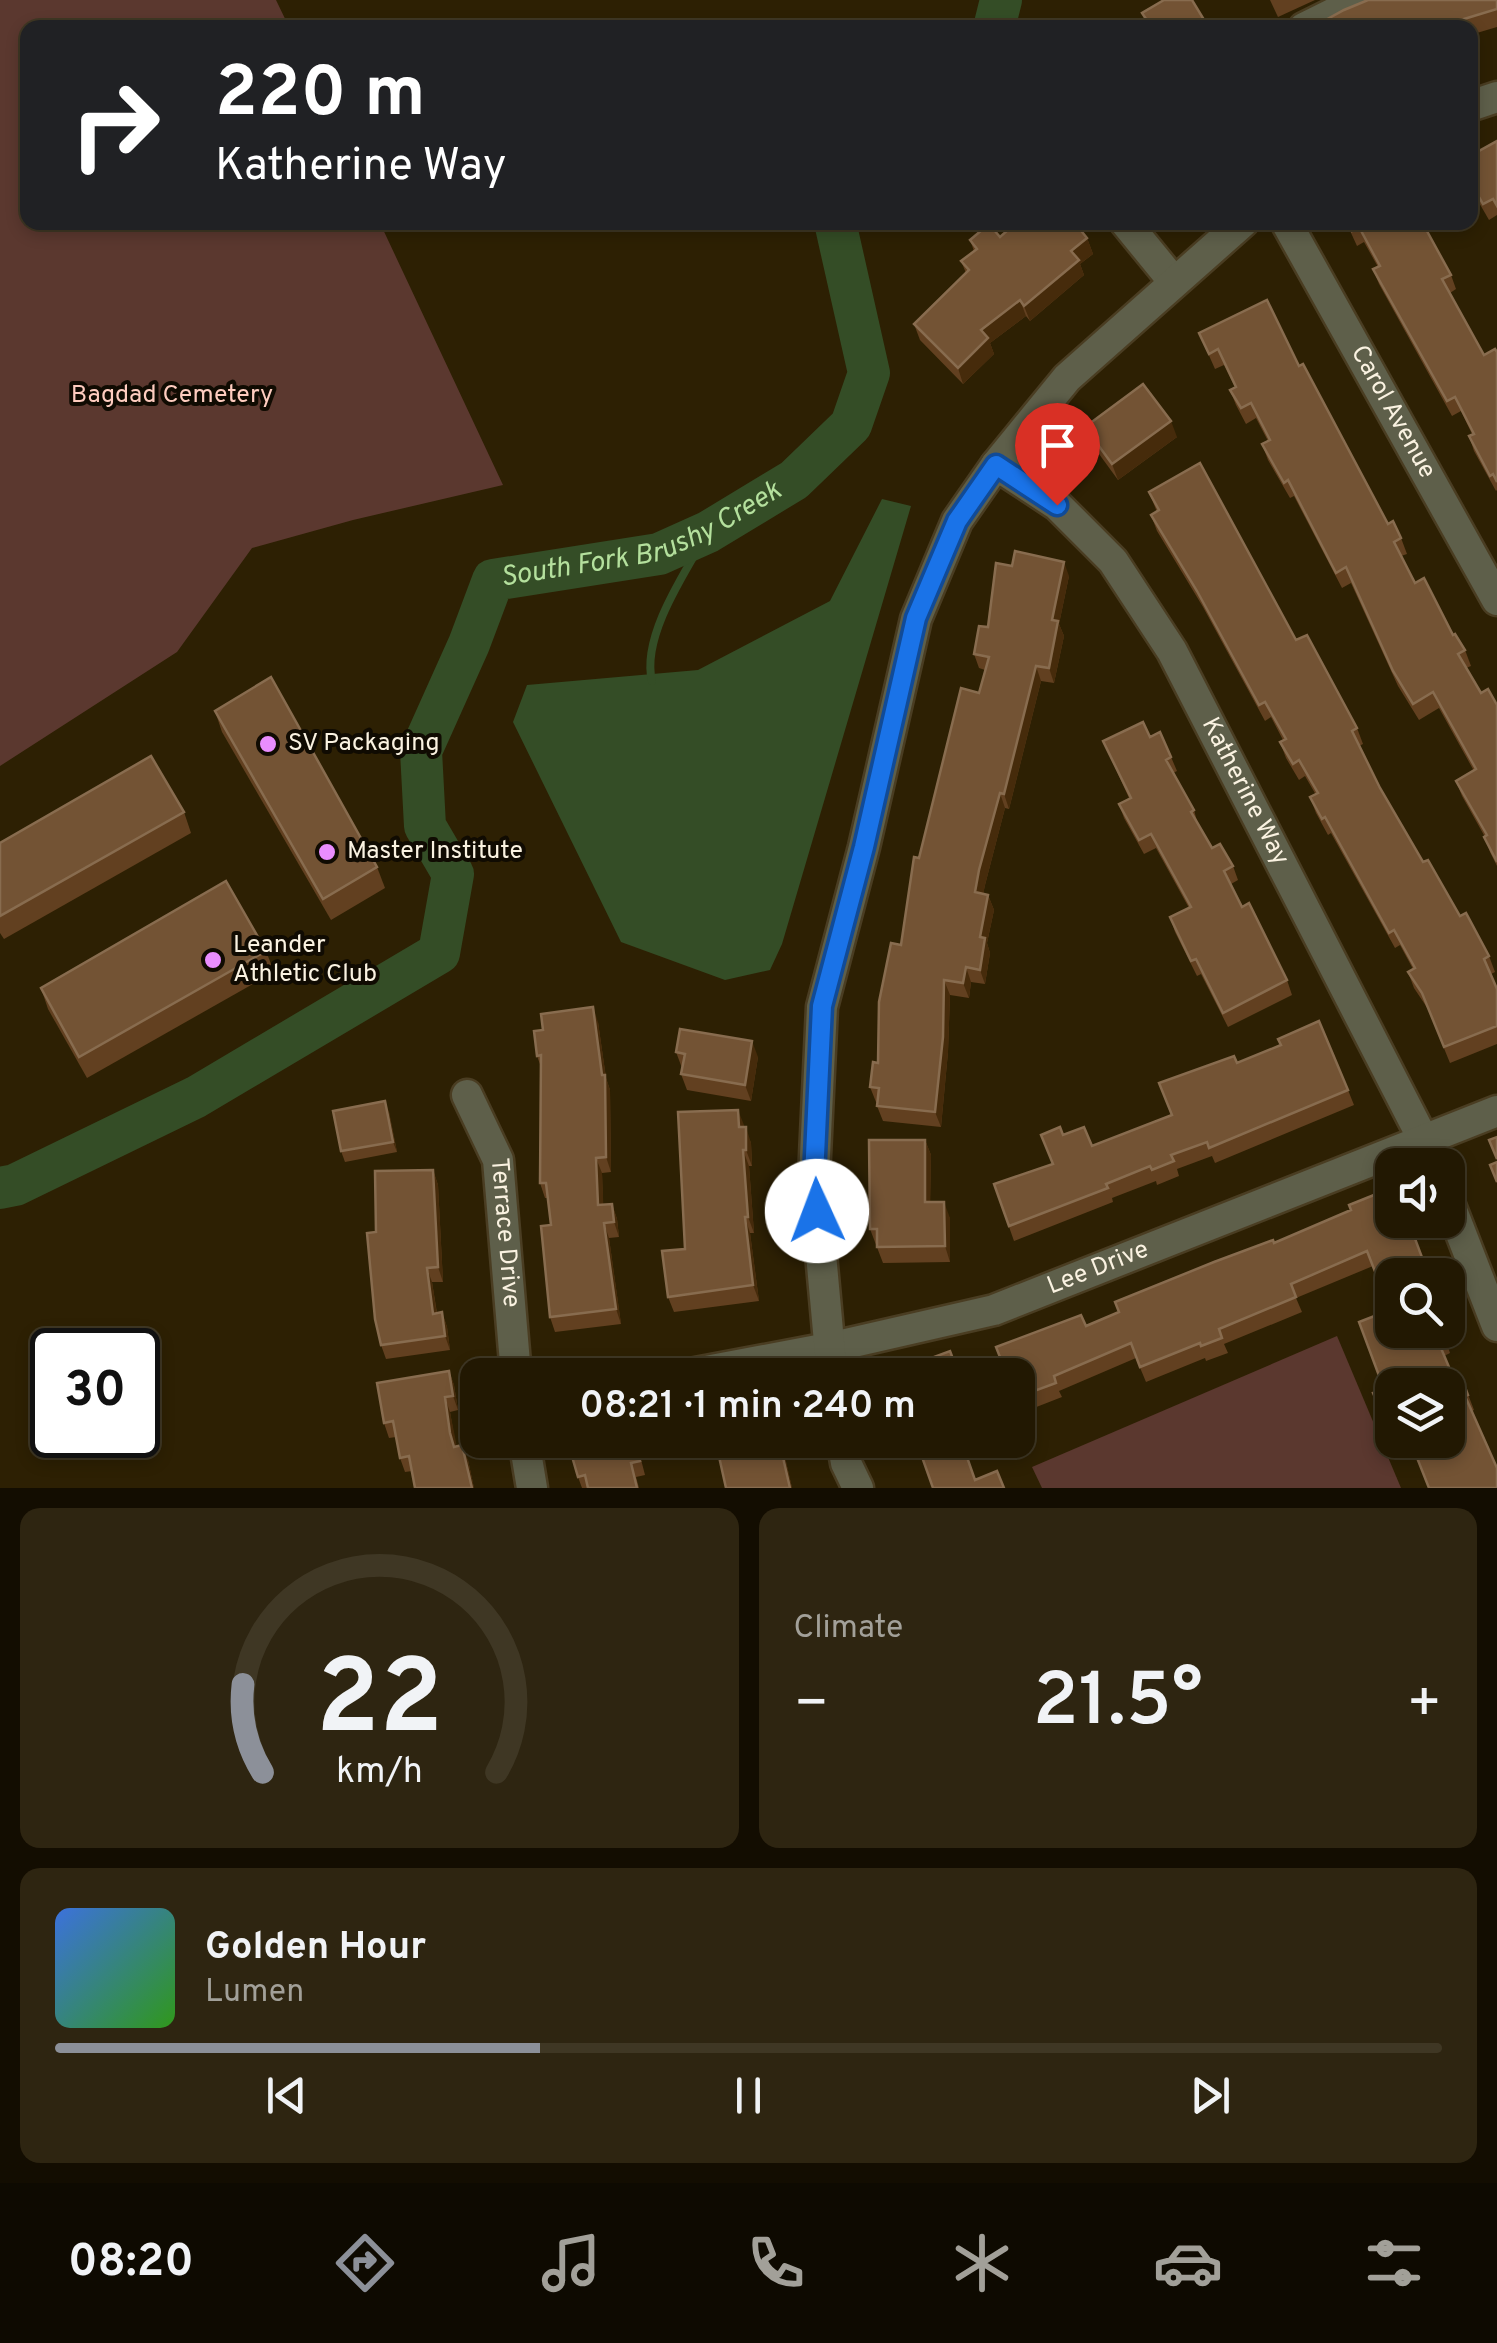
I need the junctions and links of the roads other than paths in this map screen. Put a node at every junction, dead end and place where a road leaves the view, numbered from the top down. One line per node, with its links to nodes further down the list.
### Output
1 (1360, 0): 2 (street)
2 (1320, 20)
3 (1131, 230): 6 (street)
4 (1235, 230): 6 (street)
5 (1290, 230): 8 (street, Carol Avenue)
6 (1174, 282): 7 (street)
7 (996, 465): 11 (street, Katherine Way); 17 (street)
8 (1497, 600)
9 (466, 1095): 16 (street, Terrace Drive)
10 (1497, 1111): 12 (street, Lee Drive)
11 (1426, 1148)
12 (1437, 1148)
13 (1375, 1172): 18 (street, Lee Drive)
14 (1463, 1238): 15 (street)
15 (1497, 1326)
16 (515, 1358)
17 (830, 1358)
18 (843, 1358)
19 (527, 1458): 21 (street)
20 (845, 1458): 22 (street)
21 (532, 1488)
22 (858, 1488)

